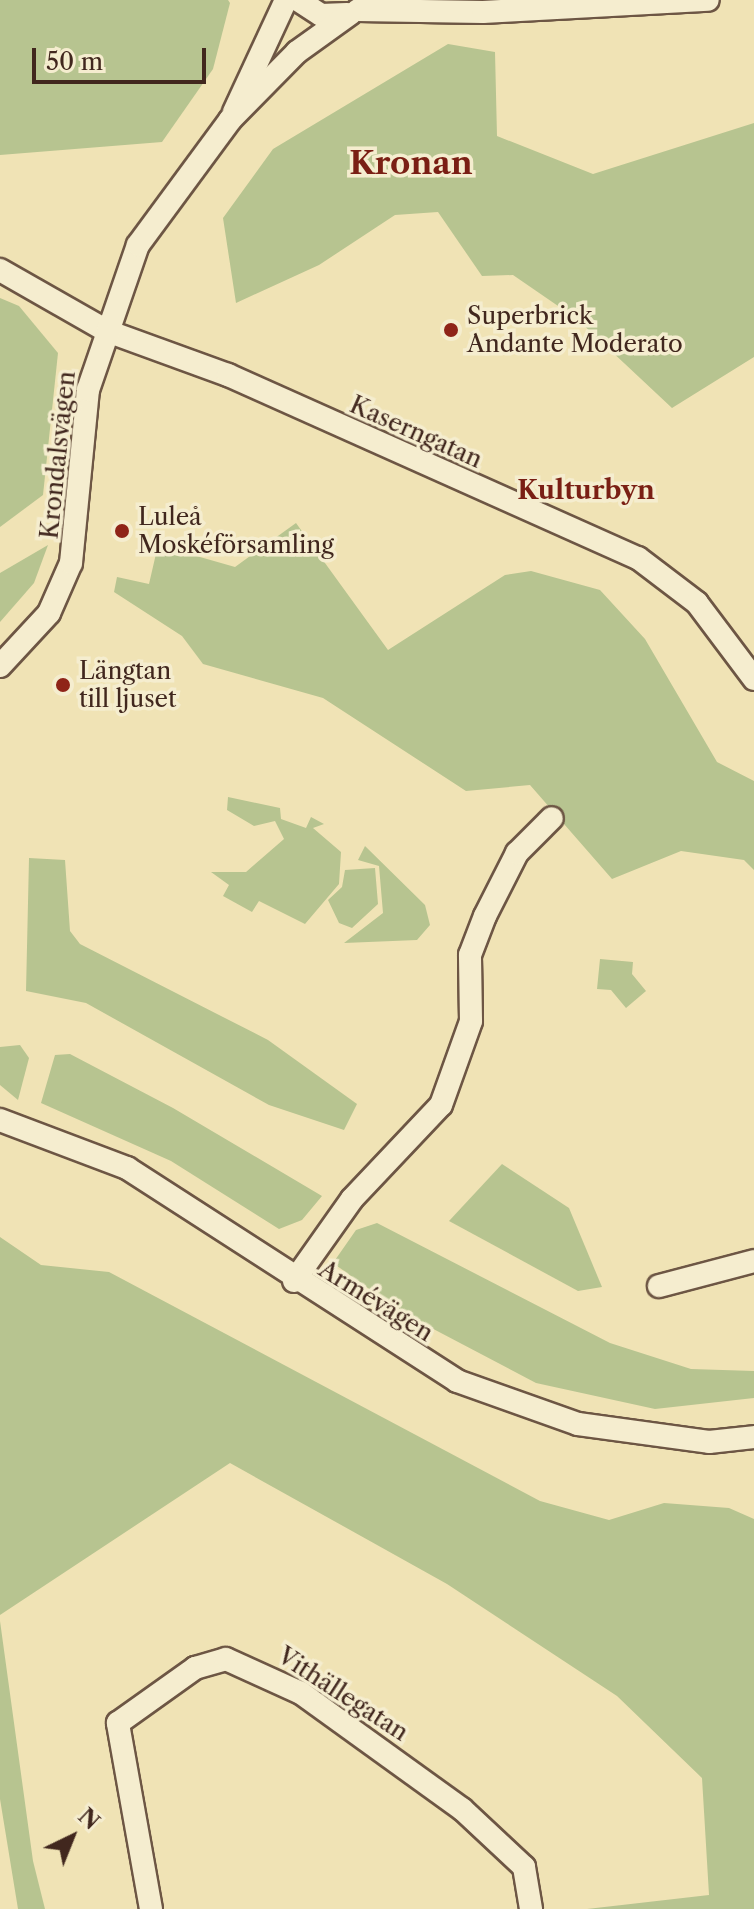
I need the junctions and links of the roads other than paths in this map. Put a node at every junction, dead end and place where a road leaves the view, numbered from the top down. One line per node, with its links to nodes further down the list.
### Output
1 (286, 0): 7 (street, Krondalsvägen)
2 (298, 0): 6 (street)
3 (493, 0): 5 (street)
4 (708, 0): 5 (street)
5 (516, 6): 6 (street)
6 (359, 8): 7 (street, Krondalsvägen)
7 (230, 120): 9 (street, Krondalsvägen)
8 (0, 270): 9 (street, Kaserngatan)
9 (104, 329): 10 (street, Krondalsvägen); 11 (street, Kaserngatan)
10 (0, 666)
11 (754, 679)
12 (552, 818): 15 (street)
13 (0, 1120): 15 (street, Armévägen)
14 (754, 1261): 16 (street)
15 (294, 1281): 17 (street, Armévägen)
16 (659, 1286)
17 (754, 1437)
18 (151, 1909): 19 (street, Vithällegatan)
19 (531, 1909)

